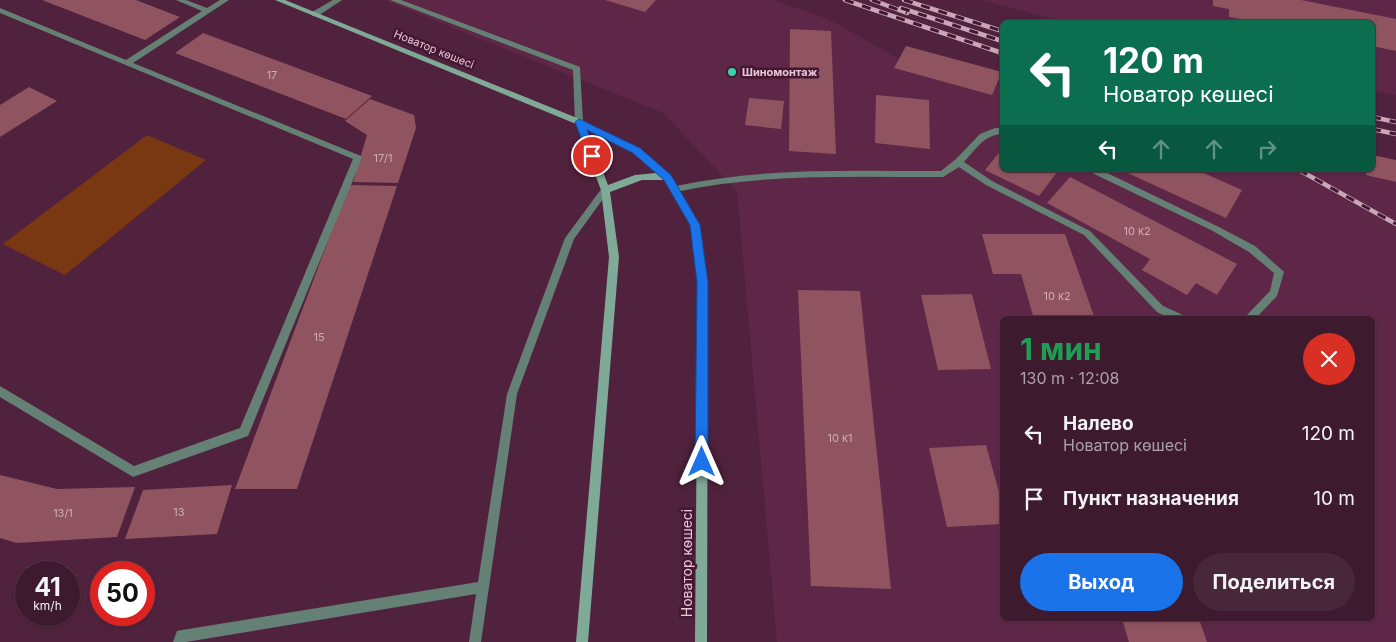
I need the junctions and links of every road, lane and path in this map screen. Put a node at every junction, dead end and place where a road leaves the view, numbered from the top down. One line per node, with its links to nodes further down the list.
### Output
1 (180, 0): 7 (lane)
2 (225, 0): 7 (lane)
3 (279, 0): 8 (main road, Новатор көшесі)
4 (338, 0): 8 (lane)
5 (394, 0): 10 (lane)
6 (0, 10): 9 (lane)
7 (208, 11): 9 (lane)
8 (315, 14): 10 (main road, Новатор көшесі)
9 (127, 63): 19 (lane)
10 (579, 122): 14 (main road, Новатор көшесі); 16 (main road)
11 (1000, 131): 12 (lane)
12 (958, 162): 15 (lane); 17 (lane)
13 (1097, 172): 18 (lane)
14 (667, 177): 15 (main road, Новатор көшесі); 16 (main road)
15 (676, 189): 24 (main road, Новатор көшесі)
16 (605, 190): 20 (lane); 23 (main road)
17 (1175, 316)
18 (1251, 316)
19 (0, 391)
20 (483, 587): 21 (lane); 22 (lane)
21 (179, 642)
22 (475, 642)
23 (582, 642)
24 (701, 642)

